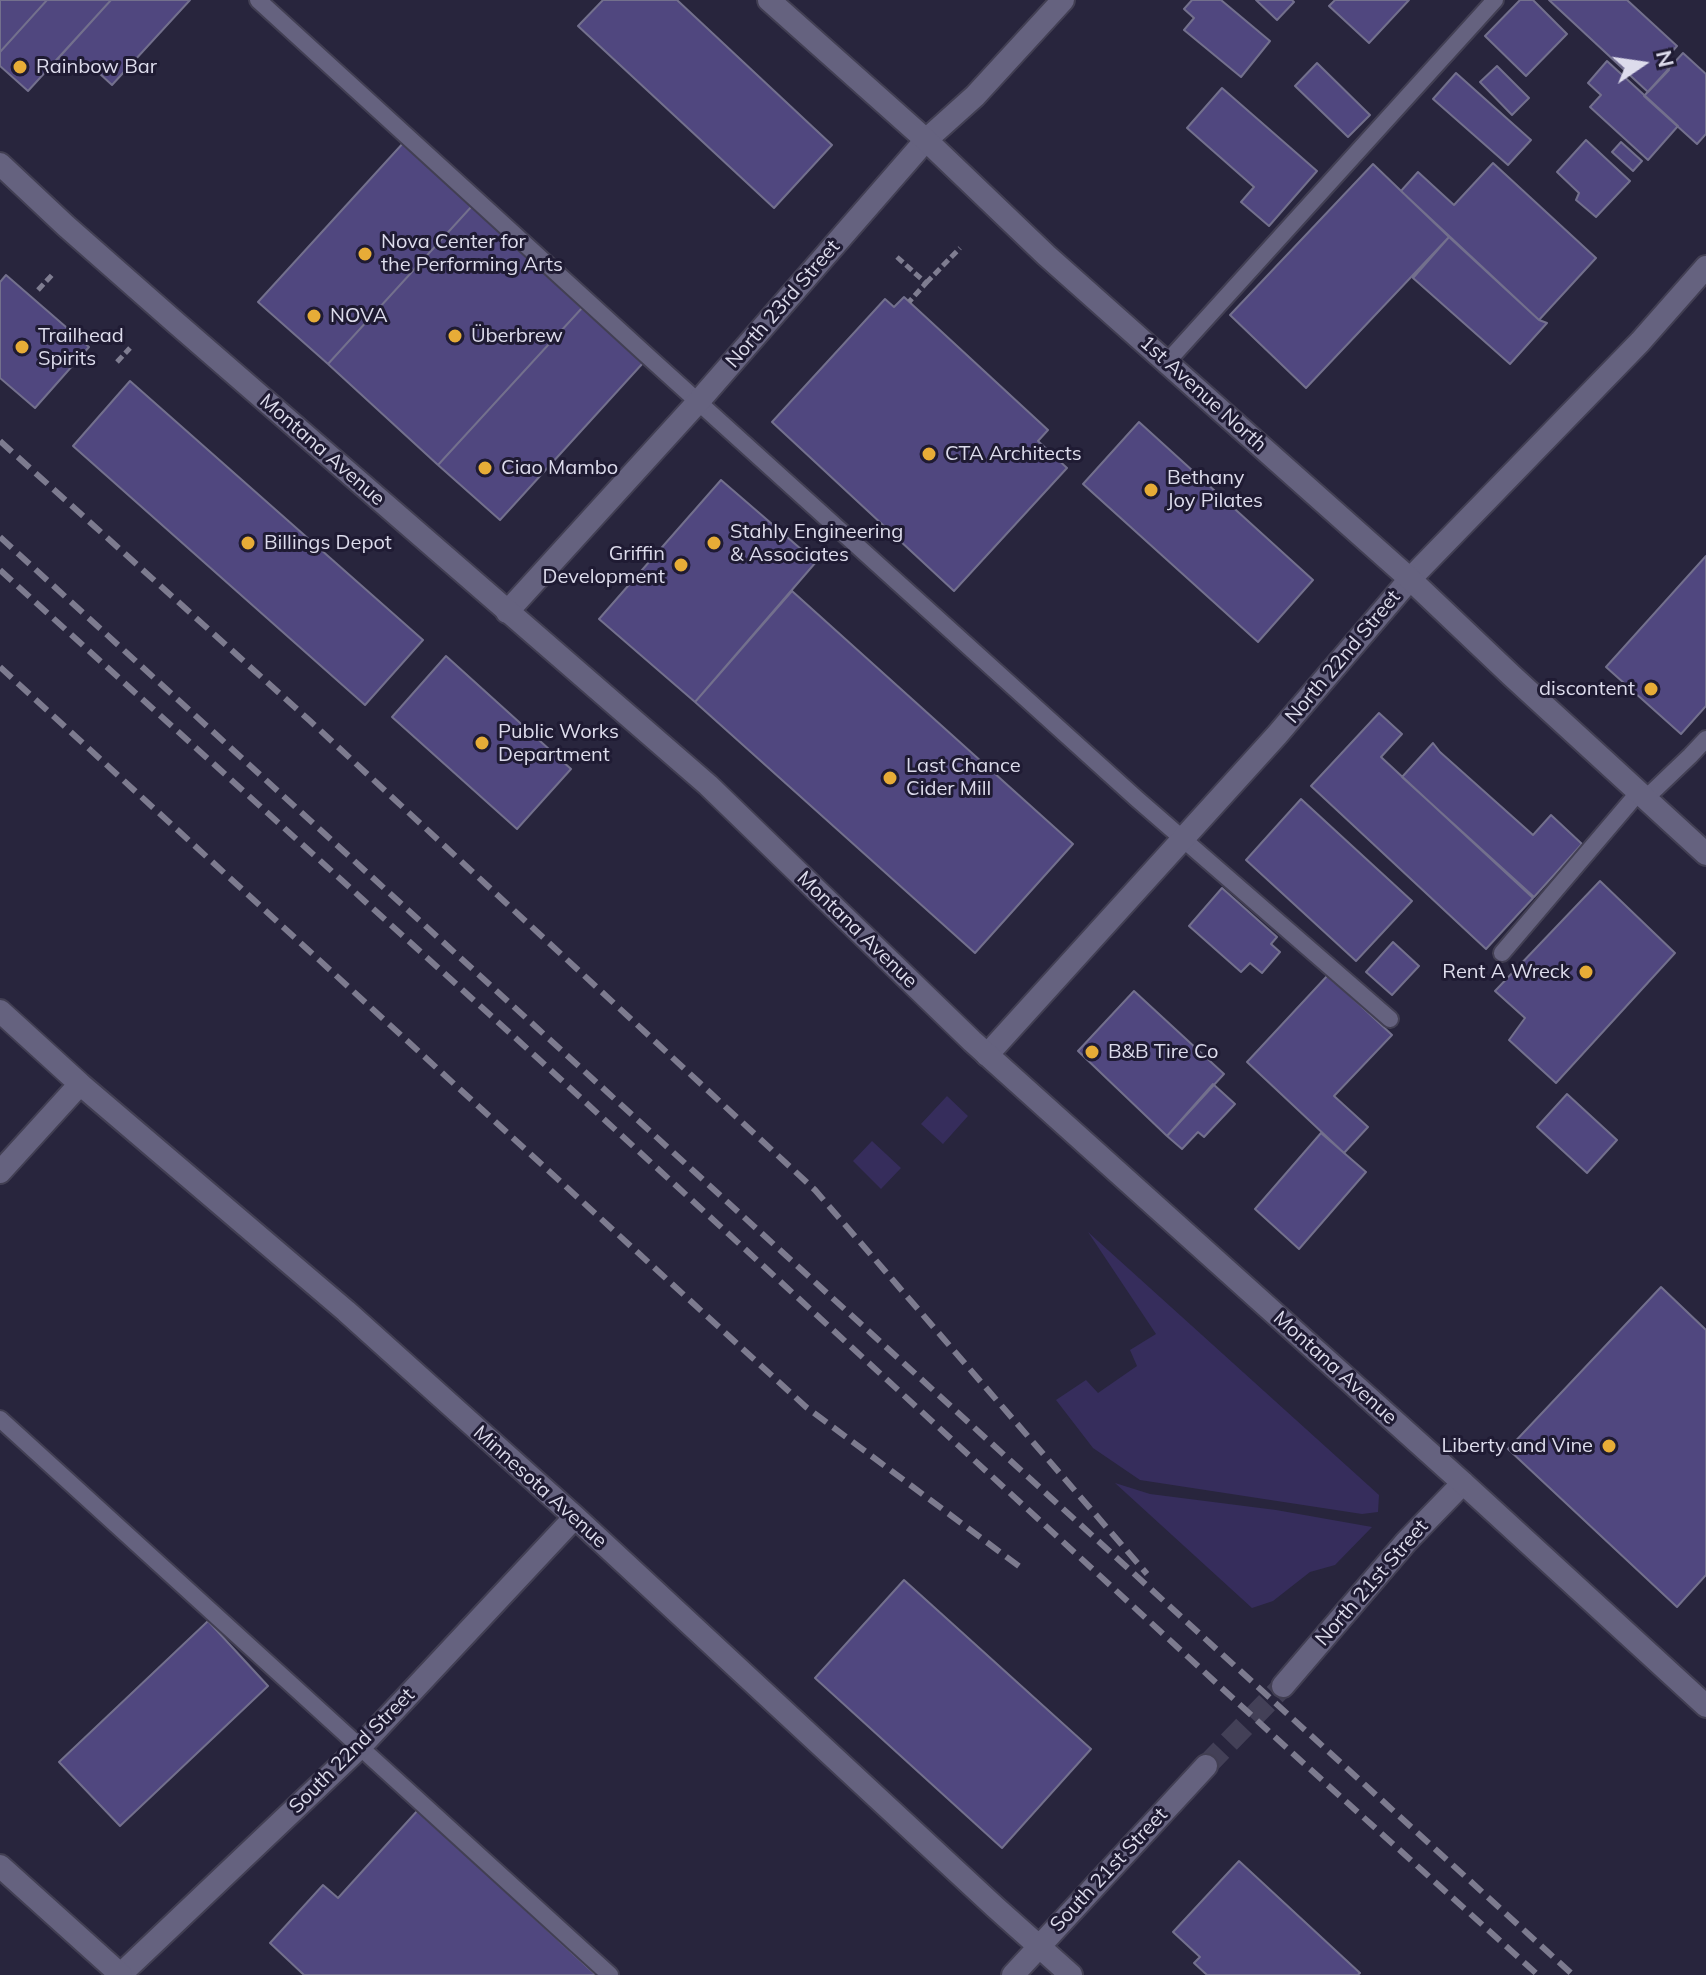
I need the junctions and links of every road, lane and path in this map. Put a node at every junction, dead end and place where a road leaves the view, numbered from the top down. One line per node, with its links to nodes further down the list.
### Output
1 (258, 0): 17 (lane)
2 (769, 0): 5 (street, 1st Avenue North)
3 (1063, 0): 5 (street, North 23rd Street)
4 (1495, 0): 16 (lane)
5 (926, 140): 16 (street, 1st Avenue North); 17 (street, North 23rd Street)
6 (0, 164): 19 (street, Montana Avenue)
7 (960, 248): 11 (path)
8 (897, 257): 11 (path)
9 (1706, 267): 18 (street, North 22nd Street)
10 (52, 275): 12 (path)
11 (926, 283): 13 (path)
12 (38, 290)
13 (909, 302)
14 (130, 348): 15 (path)
15 (117, 362)
16 (1167, 362): 18 (street, 1st Avenue North)
17 (698, 402): 19 (street, North 23rd Street); 22 (lane)
18 (1410, 579): 21 (street, 1st Avenue North); 22 (street, North 22nd Street)
19 (507, 612): 27 (street, Montana Avenue)
20 (1706, 739): 21 (lane)
21 (1641, 796): 23 (street, 1st Avenue North); 24 (lane)
22 (1183, 840): 26 (lane); 27 (street, North 22nd Street)
23 (1706, 854)
24 (1502, 953)
25 (0, 1011): 28 (street, Minnesota Avenue)
26 (1390, 1019)
27 (987, 1055): 31 (street, Montana Avenue)
28 (80, 1084): 29 (street); 32 (street, Minnesota Avenue)
29 (0, 1172)
30 (0, 1419): 35 (lane)
31 (1463, 1483): 33 (street, North 21st Street); 34 (street, Montana Avenue)
32 (575, 1517): 35 (street, South 22nd Street); 38 (street, Minnesota Avenue)
33 (1283, 1686)
34 (1706, 1706)
35 (360, 1747): 39 (street, South 22nd Street); 40 (lane)
36 (1206, 1766): 38 (street, South 21st Street)
37 (0, 1866): 39 (street)
38 (1039, 1947): 41 (street, South 21st Street); 42 (street, Minnesota Avenue)
39 (121, 1975)
40 (610, 1975)
41 (1013, 1975)
42 (1071, 1975)

